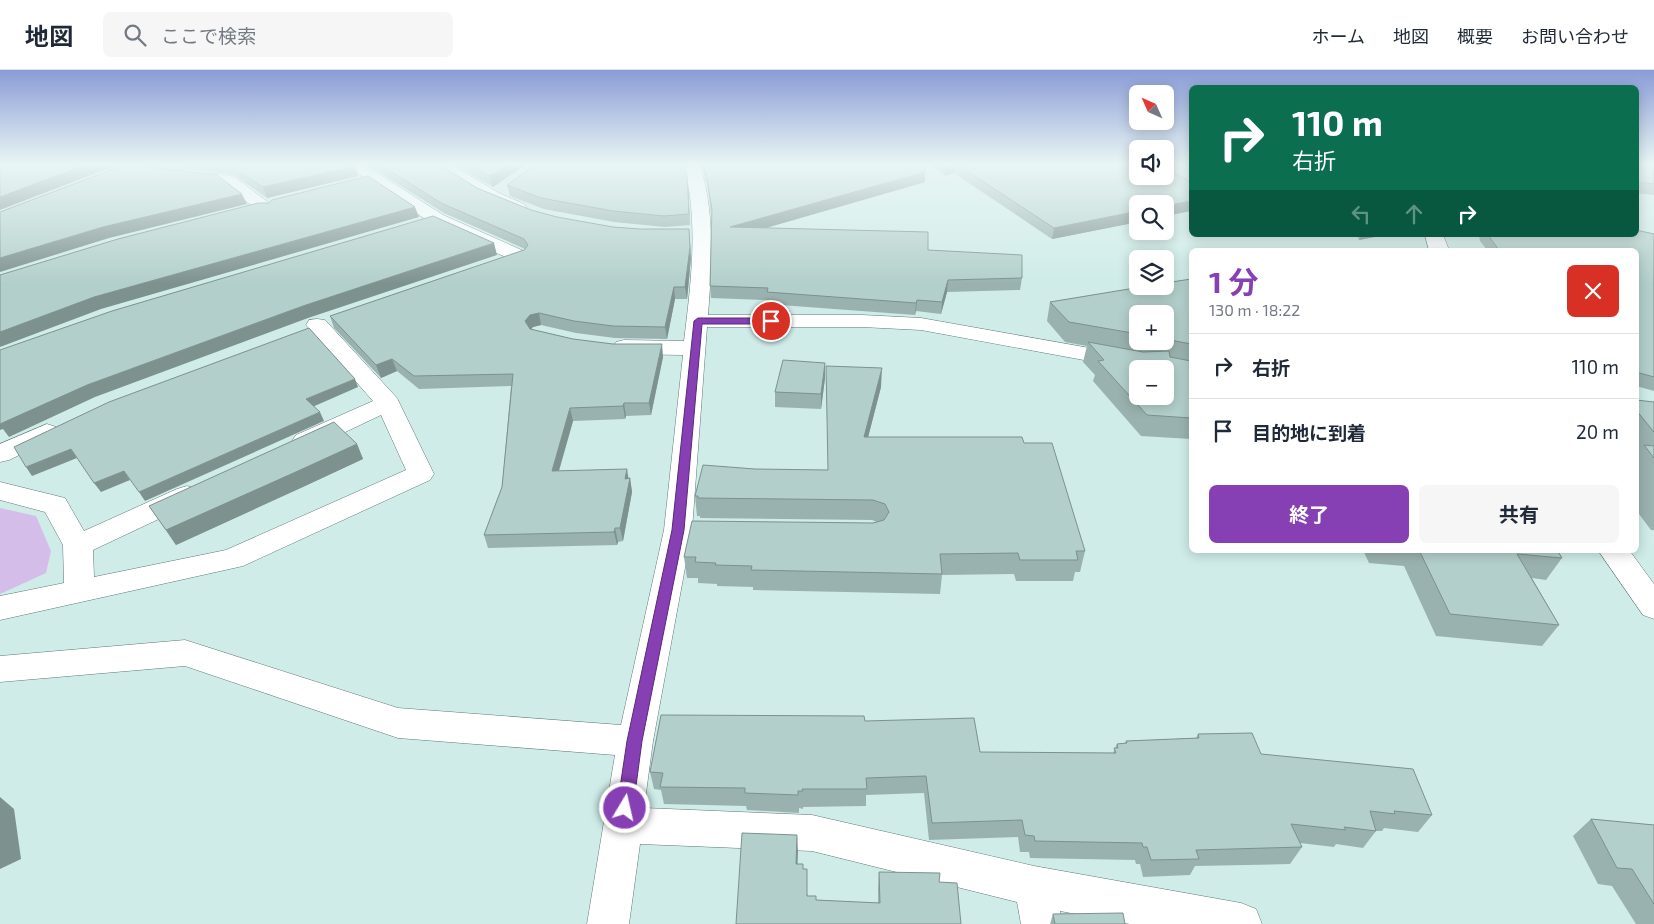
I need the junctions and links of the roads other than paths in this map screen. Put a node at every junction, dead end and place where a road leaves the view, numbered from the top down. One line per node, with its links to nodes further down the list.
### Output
1 (263, 205): 6 (street)
2 (278, 205): 6 (street)
3 (416, 205): 9 (street)
4 (512, 205): 8 (street)
5 (696, 205): 13 (street)
6 (267, 208): 7 (street)
7 (248, 212)
8 (529, 212)
9 (437, 219): 10 (street); 11 (street)
10 (409, 228)
11 (492, 266)
12 (317, 325): 16 (street)
13 (697, 334): 14 (street); 15 (street); 22 (street)
14 (605, 346)
15 (1189, 373)
16 (388, 403): 18 (street); 26 (street)
17 (62, 425): 19 (street)
18 (282, 452)
19 (0, 454)
20 (211, 484): 24 (street)
21 (0, 491): 24 (street)
22 (678, 530): 23 (street); 30 (street)
23 (707, 530)
24 (78, 545): 26 (street)
25 (1615, 553): 27 (street)
26 (79, 591): 28 (street)
27 (1654, 607)
28 (0, 608)
29 (0, 669): 30 (street)
30 (635, 741): 31 (street)
31 (622, 825): 32 (street); 33 (street)
32 (1038, 905): 34 (street)
33 (608, 924)
34 (1241, 924)

